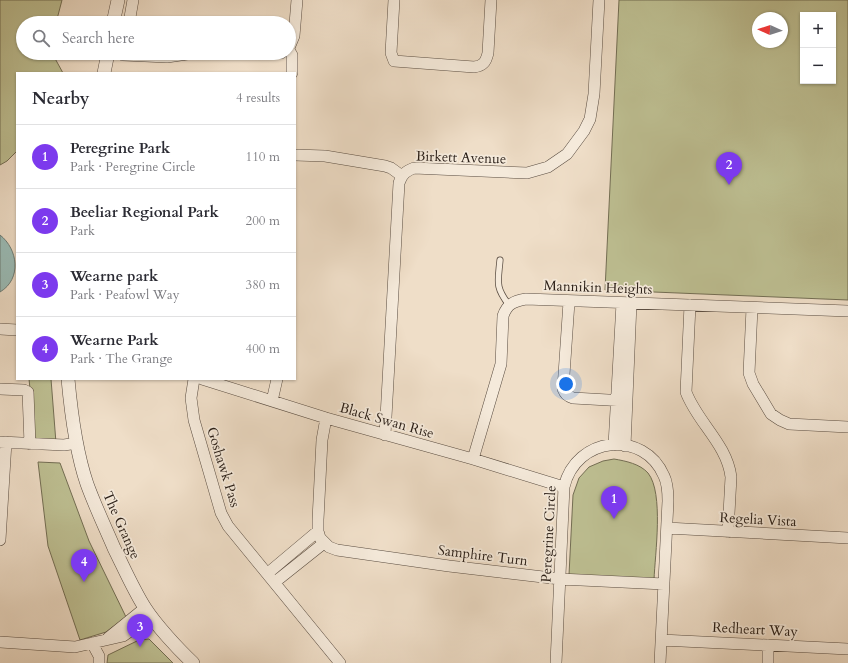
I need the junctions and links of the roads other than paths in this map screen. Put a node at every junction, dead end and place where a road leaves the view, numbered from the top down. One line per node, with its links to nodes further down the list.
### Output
1 (118, 0): 7 (street)
2 (133, 0): 8 (street)
3 (297, 0): 9 (street)
4 (394, 0): 5 (street)
5 (491, 0)
6 (599, 0): 15 (street, Birkett Avenue)
7 (115, 16)
8 (130, 16)
9 (296, 16)
10 (107, 60): 12 (street)
11 (292, 60): 13 (street)
12 (104, 72)
13 (292, 72)
14 (296, 156): 15 (street)
15 (402, 176): 34 (street, Birkett Avenue)
16 (500, 260): 19 (lane)
17 (569, 302): 18 (street, Mannikin Heights); 19 (street, Mannikin Heights); 30 (street)
18 (627, 303): 20 (street, Mannikin Heights); 30 (street)
19 (509, 305): 39 (street)
20 (690, 305): 21 (street, Mannikin Heights); 43 (street)
21 (752, 308): 22 (street, Mannikin Heights); 33 (street)
22 (848, 311)
23 (0, 329): 24 (street)
24 (16, 330)
25 (68, 380): 36 (street, The Grange)
26 (194, 380): 47 (street, Goshawk Pass)
27 (205, 380): 31 (street, Black Swan Rise)
28 (277, 380): 31 (street)
29 (0, 389): 37 (street)
30 (622, 401): 38 (street)
31 (272, 402): 32 (street, Black Swan Rise)
32 (326, 418): 34 (street, Black Swan Rise); 42 (street)
33 (848, 427)
34 (385, 435): 39 (street, Black Swan Rise)
35 (3, 442): 37 (street); 45 (street)
36 (77, 443): 37 (street); 51 (street, The Grange)
37 (30, 444)
38 (620, 445): 40 (street, Peregrine Circle); 41 (street)
39 (473, 459): 40 (street, Black Swan Rise)
40 (564, 487): 48 (street, Peregrine Circle)
41 (666, 528): 43 (street, Regelia Vista); 50 (street)
42 (318, 531): 46 (street); 47 (street)
43 (728, 532): 44 (street, Regelia Vista)
44 (848, 538)
45 (0, 540)
46 (324, 543): 48 (street, Samphire Turn); 49 (street)
47 (268, 573): 49 (street, Goshawk Pass)
48 (560, 579): 50 (street, Samphire Turn); 60 (street, Peregrine Circle)
49 (275, 582): 59 (street, Goshawk Pass)
50 (664, 584): 52 (street)
51 (148, 612): 54 (street); 58 (street, The Grange)
52 (661, 640): 55 (street, Redheart Way); 61 (street)
53 (0, 642): 54 (street)
54 (92, 644): 57 (street)
55 (768, 645): 56 (street, Redheart Way); 62 (street)
56 (848, 649)
57 (99, 663)
58 (193, 663)
59 (340, 663)
60 (556, 663)
61 (660, 663)
62 (768, 663)

